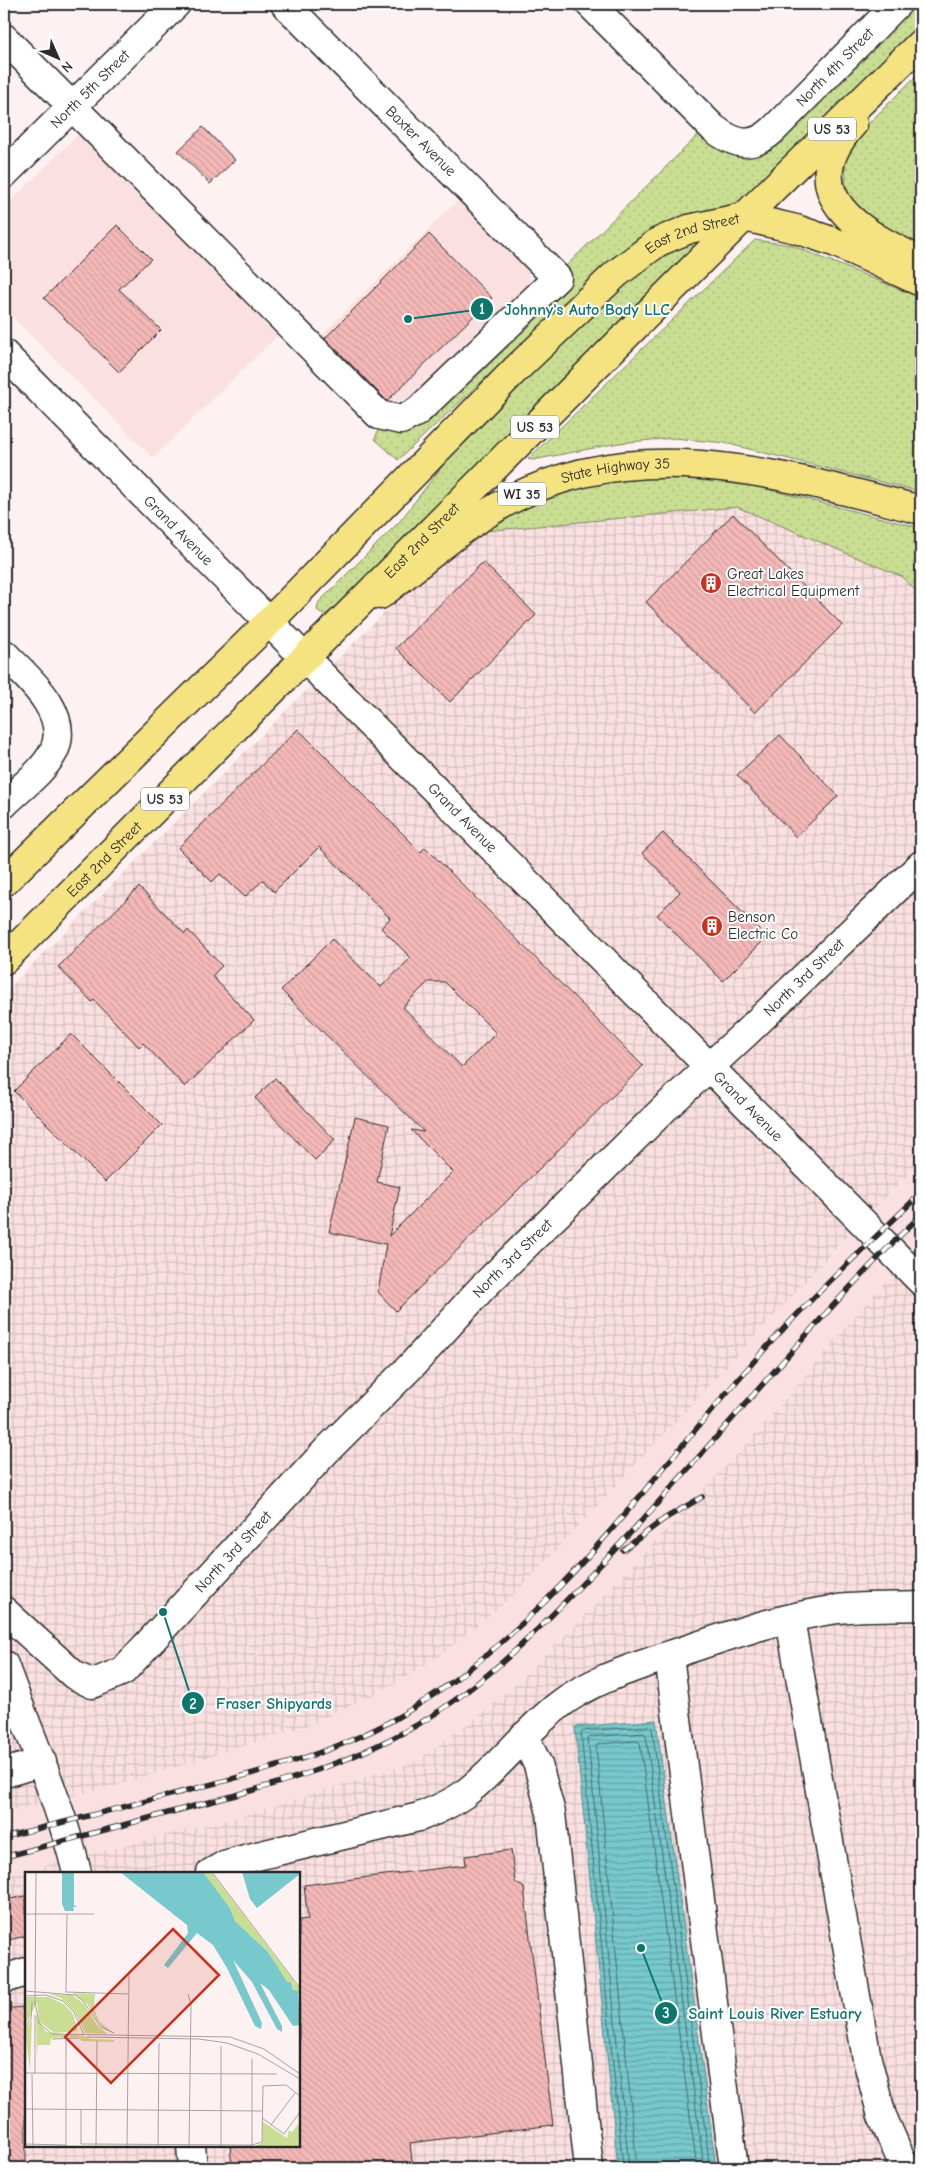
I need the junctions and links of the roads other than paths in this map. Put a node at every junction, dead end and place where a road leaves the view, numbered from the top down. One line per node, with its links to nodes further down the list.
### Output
1 (176, 4): 8 (street, North 5th Street)
2 (285, 4): 8 (street, Baxter Avenue)
3 (590, 4): 4 (street, North 4th Street)
4 (897, 4)
5 (4, 38): 8 (street)
6 (921, 42): 10 (main road, US 53)
7 (921, 54): 11 (main road)
8 (72, 106): 9 (street, North 5th Street)
9 (4, 174)
10 (744, 217): 12 (main road); 15 (main road, East 2nd Street); 16 (main road, East 2nd Street / US 53)
11 (921, 261)
12 (921, 282)
13 (4, 354): 15 (street, Grand Avenue)
14 (921, 510): 16 (main road, State Highway 35 / WI 35)
15 (269, 622): 18 (street, Grand Avenue); 21 (main road, East 2nd Street)
16 (326, 637): 18 (main road, East 2nd Street / US 53)
17 (4, 654): 19 (street)
18 (305, 658): 22 (main road, East 2nd Street / US 53); 23 (street, Grand Avenue)
19 (4, 804)
20 (921, 865): 23 (street, North 3rd Street)
21 (4, 882)
22 (4, 960)
23 (710, 1067): 24 (street, Grand Avenue); 26 (street, North 3rd Street)
24 (921, 1281)
25 (921, 1606): 27 (street)
26 (4, 1611)
27 (790, 1619): 28 (street); 41 (street)
28 (669, 1656): 30 (street); 40 (street)
29 (6, 1676): 31 (street)
30 (524, 1736): 34 (street); 39 (street)
31 (42, 1762): 32 (street); 33 (street)
32 (4, 1773)
33 (77, 1872)
34 (213, 1872)
35 (25, 1972): 36 (street)
36 (4, 1979)
37 (191, 2147): 38 (street)
38 (194, 2168)
39 (589, 2168)
40 (734, 2168)
41 (906, 2168)

